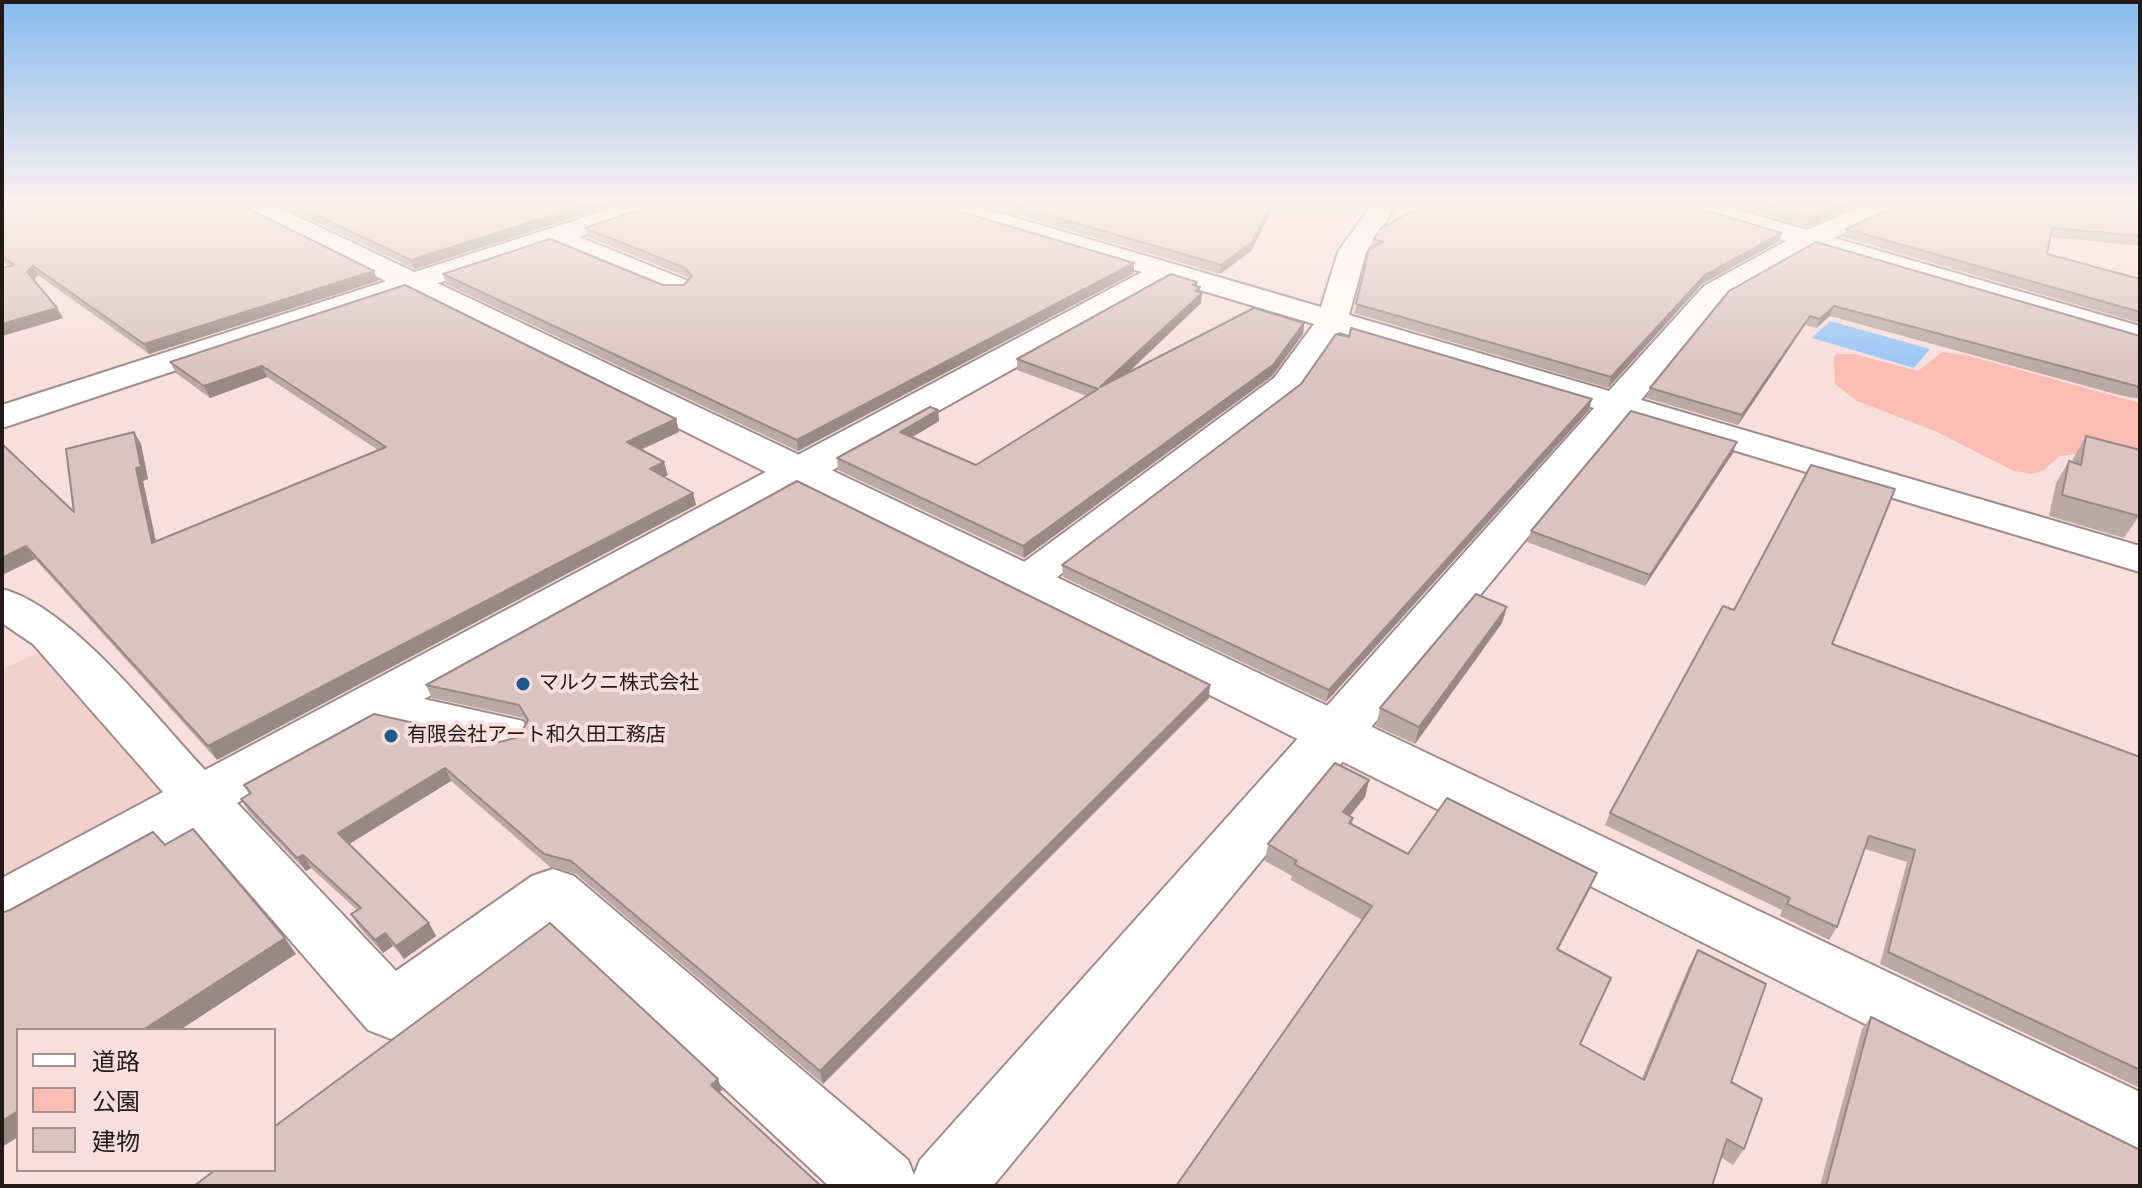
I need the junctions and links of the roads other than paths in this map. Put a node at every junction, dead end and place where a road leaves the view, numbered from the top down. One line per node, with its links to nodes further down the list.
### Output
1 (362, 258): 9 (street)
2 (486, 258): 9 (street)
3 (609, 258): 10 (street)
4 (1124, 258): 8 (street)
5 (1350, 258): 11 (street)
6 (1774, 258): 13 (street)
7 (1875, 258): 12 (street)
8 (1166, 271): 11 (street); 15 (street)
9 (412, 283): 14 (street); 15 (street)
10 (676, 286)
11 (1332, 320): 13 (street); 17 (street)
12 (2140, 336)
13 (1617, 405): 16 (street); 21 (street)
14 (2, 417)
15 (798, 472): 17 (street); 19 (street)
16 (2140, 559)
17 (1024, 582): 21 (street)
18 (2, 603): 22 (street)
19 (382, 699): 20 (street); 22 (street)
20 (505, 734)
21 (1334, 734): 24 (street); 26 (street)
22 (199, 798): 23 (street); 25 (street)
23 (2, 906)
24 (2140, 1128)
25 (882, 1186)
26 (946, 1186)

